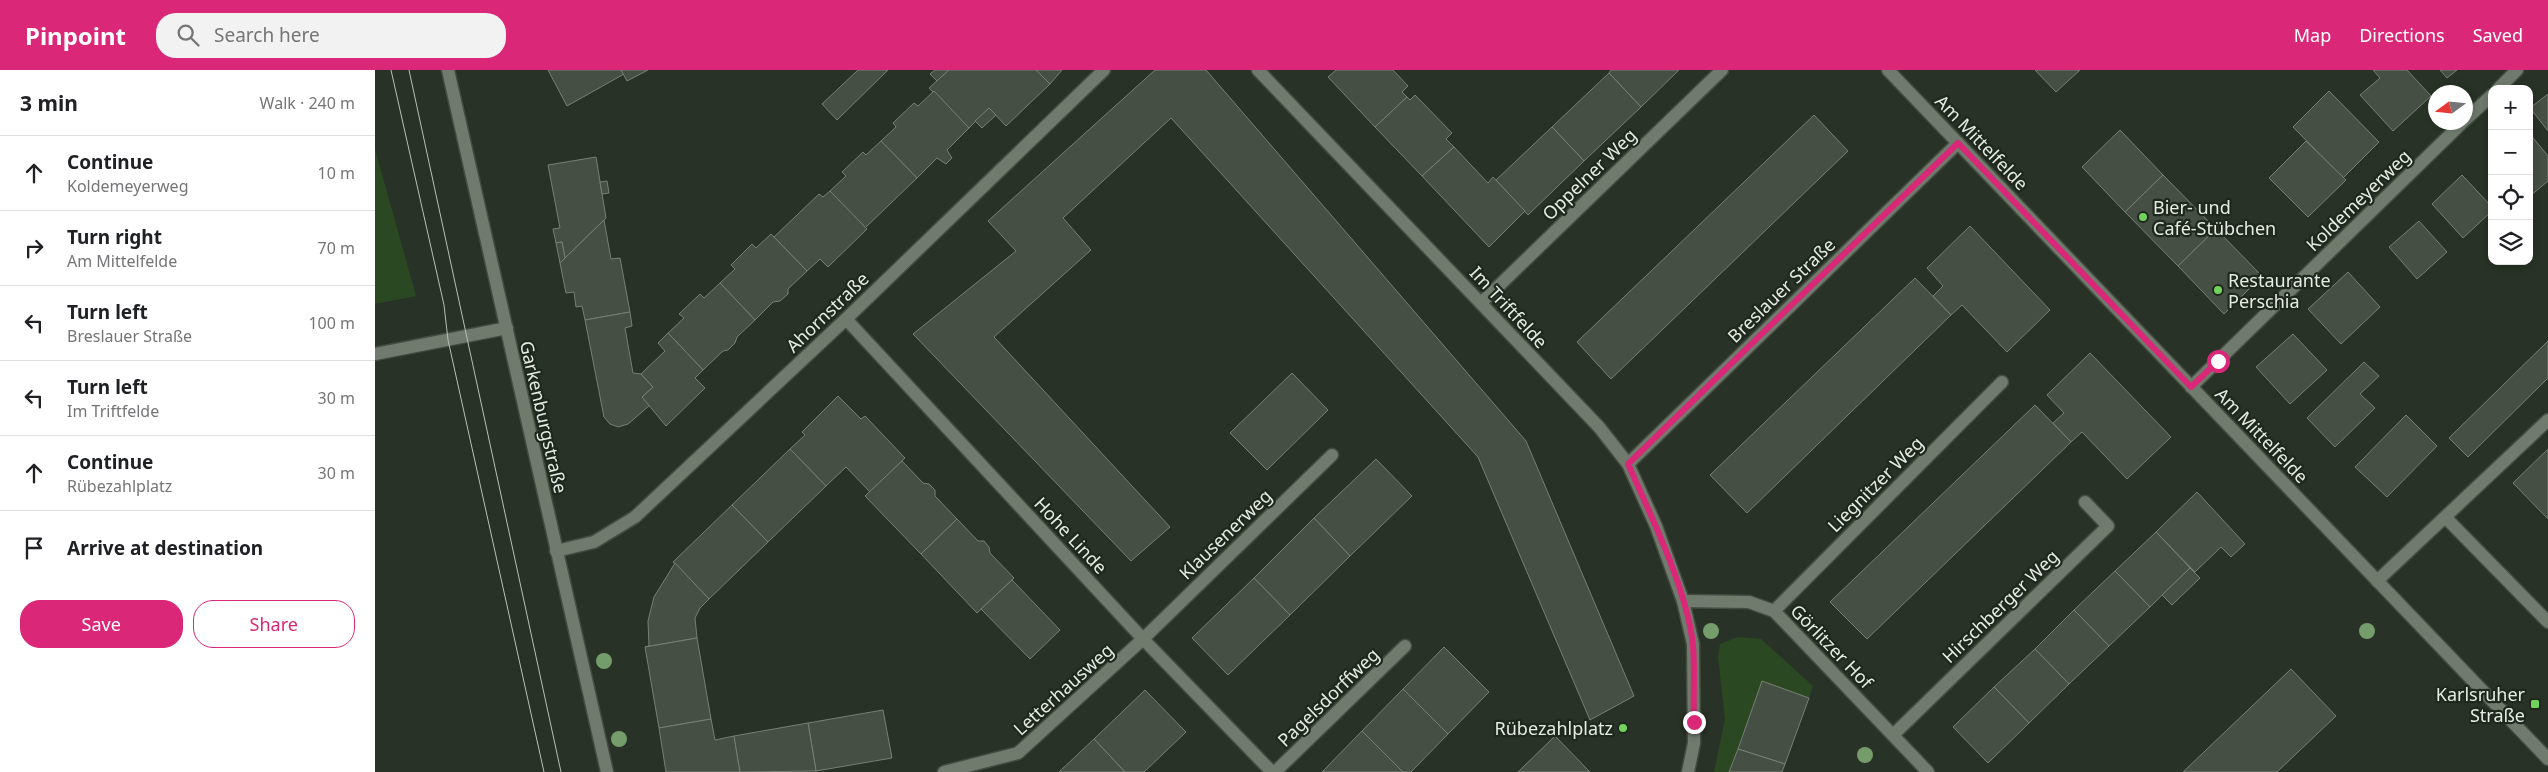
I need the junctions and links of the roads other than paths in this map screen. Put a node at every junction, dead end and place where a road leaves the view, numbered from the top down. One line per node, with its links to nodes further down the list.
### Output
1 (448, 70): 14 (street, Garkenburgstraße)
2 (1105, 70): 13 (street, Ahornstraße)
3 (1258, 70): 12 (street, Im Triftfelde)
4 (1722, 70): 12 (street, Oppelner Weg)
5 (1888, 70): 11 (street, Am Mittelfelde)
6 (2517, 70): 7 (street)
7 (2502, 85)
8 (2488, 99): 9 (street, Koldemeyerweg)
9 (2473, 113)
10 (2455, 130): 17 (street, Koldemeyerweg)
11 (1958, 143): 17 (street, Am Mittelfelde); 20 (street, Breslauer Straße)
12 (1481, 303): 20 (street, Im Triftfelde)
13 (846, 319): 23 (street, Ahornstraße); 28 (street, Hohe Linde)
14 (507, 328): 15 (street); 23 (street, Garkenburgstraße)
15 (375, 354)
16 (2002, 382): 26 (street, Liegnitzer Weg)
17 (2191, 387): 24 (street, Am Mittelfelde)
18 (2548, 420): 22 (street)
19 (1331, 455): 28 (street, Klausenerweg)
20 (1628, 464): 25 (street, Im Triftfelde)
21 (2085, 502): 30 (street, Hirschberger Weg)
22 (2446, 518): 24 (street); 27 (street)
23 (556, 551): 32 (street, Garkenburgstraße)
24 (2377, 581): 31 (street, Am Mittelfelde)
25 (1683, 601): 26 (street, Görlitzer Hof); 35 (street)
26 (1773, 611): 30 (street, Görlitzer Hof)
27 (2548, 622)
28 (1143, 639): 33 (street, Letterhausweg); 34 (street, Hohe Linde)
29 (1405, 646): 34 (street, Pagelsdorffweg)
30 (1893, 735): 36 (street, Görlitzer Hof)
31 (2548, 759)
32 (607, 772)
33 (944, 772)
34 (1274, 772)
35 (1688, 772)
36 (1928, 772)

